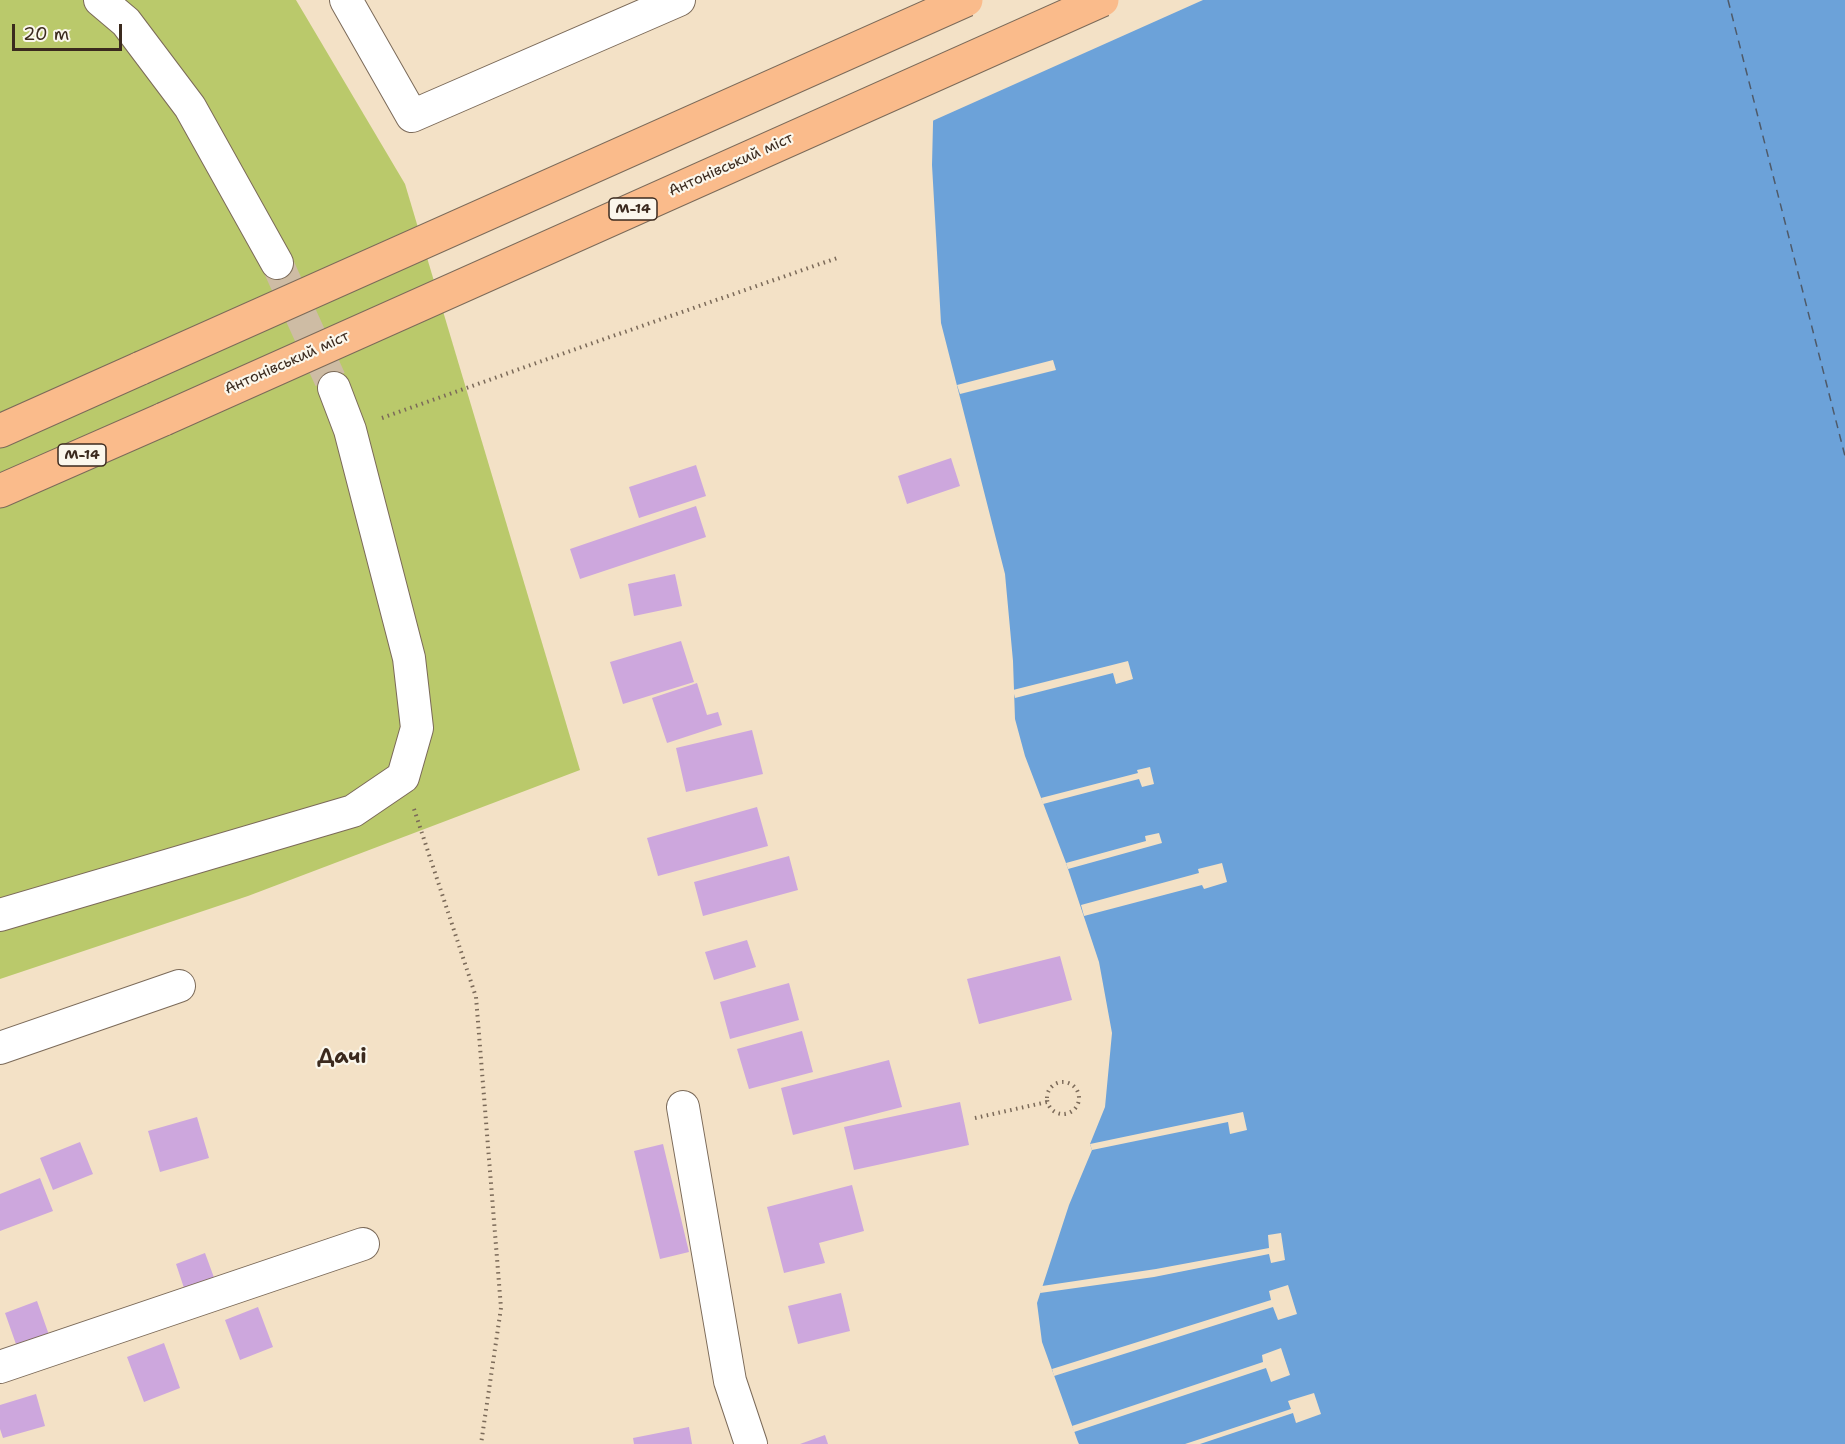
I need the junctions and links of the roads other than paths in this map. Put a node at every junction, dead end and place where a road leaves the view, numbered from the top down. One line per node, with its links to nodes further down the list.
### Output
1 (100, 0): 6 (street)
2 (346, 0): 3 (street)
3 (679, 0)
4 (966, 0): 8 (highway, bridge)
5 (1102, 0): 9 (highway, Антонівський міст / М-14, bridge)
6 (277, 262)
7 (334, 388): 10 (street)
8 (0, 431)
9 (0, 491)
10 (0, 915)
11 (179, 986): 12 (street)
12 (0, 1048)
13 (683, 1107): 16 (street)
14 (363, 1244): 15 (street)
15 (0, 1367)
16 (751, 1444)

